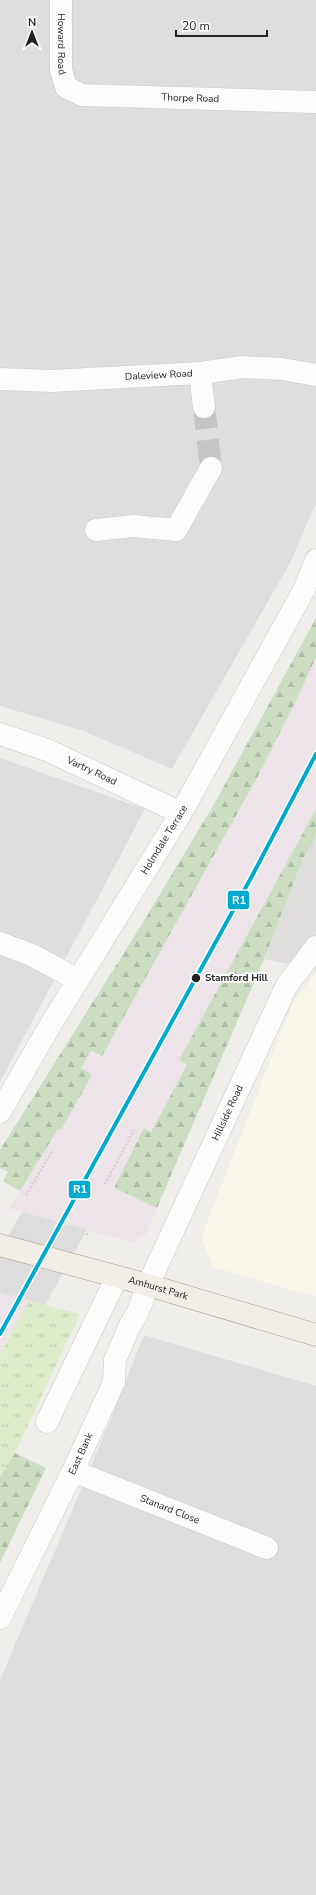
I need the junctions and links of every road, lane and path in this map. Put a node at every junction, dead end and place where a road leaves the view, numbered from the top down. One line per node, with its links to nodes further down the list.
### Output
1 (61, 0): 2 (street, Howard Road)
2 (66, 87): 3 (street, Thorpe Road)
3 (316, 102)
4 (200, 373): 5 (street, Daleview Road); 6 (street, Daleview Road); 7 (street)
5 (316, 376)
6 (0, 378)
7 (204, 407)
8 (212, 468): 9 (street)
9 (96, 530)
10 (316, 560): 12 (street, Holmdale Terrace)
11 (0, 734): 12 (street, Vartry Road)
12 (181, 813): 15 (street, Holmdale Terrace)
13 (0, 943): 15 (street)
14 (316, 947): 25 (street, Hillside Road)
15 (78, 980): 16 (street, Holmdale Terrace)
16 (0, 1112)
17 (134, 1130): 19 (path)
18 (53, 1150): 20 (path)
19 (105, 1184)
20 (26, 1195)
21 (89, 1231): 22 (path)
22 (87, 1235)
23 (1, 1245): 24 (main road, Amhurst Park)
24 (117, 1277): 25 (main road, Amhurst Park); 27 (street)
25 (148, 1285): 26 (main road, Amhurst Park); 28 (street, East Bank)
26 (316, 1335)
27 (47, 1422)
28 (73, 1471): 29 (street, Stanard Close); 30 (street, East Bank)
29 (267, 1548)
30 (0, 1618)

